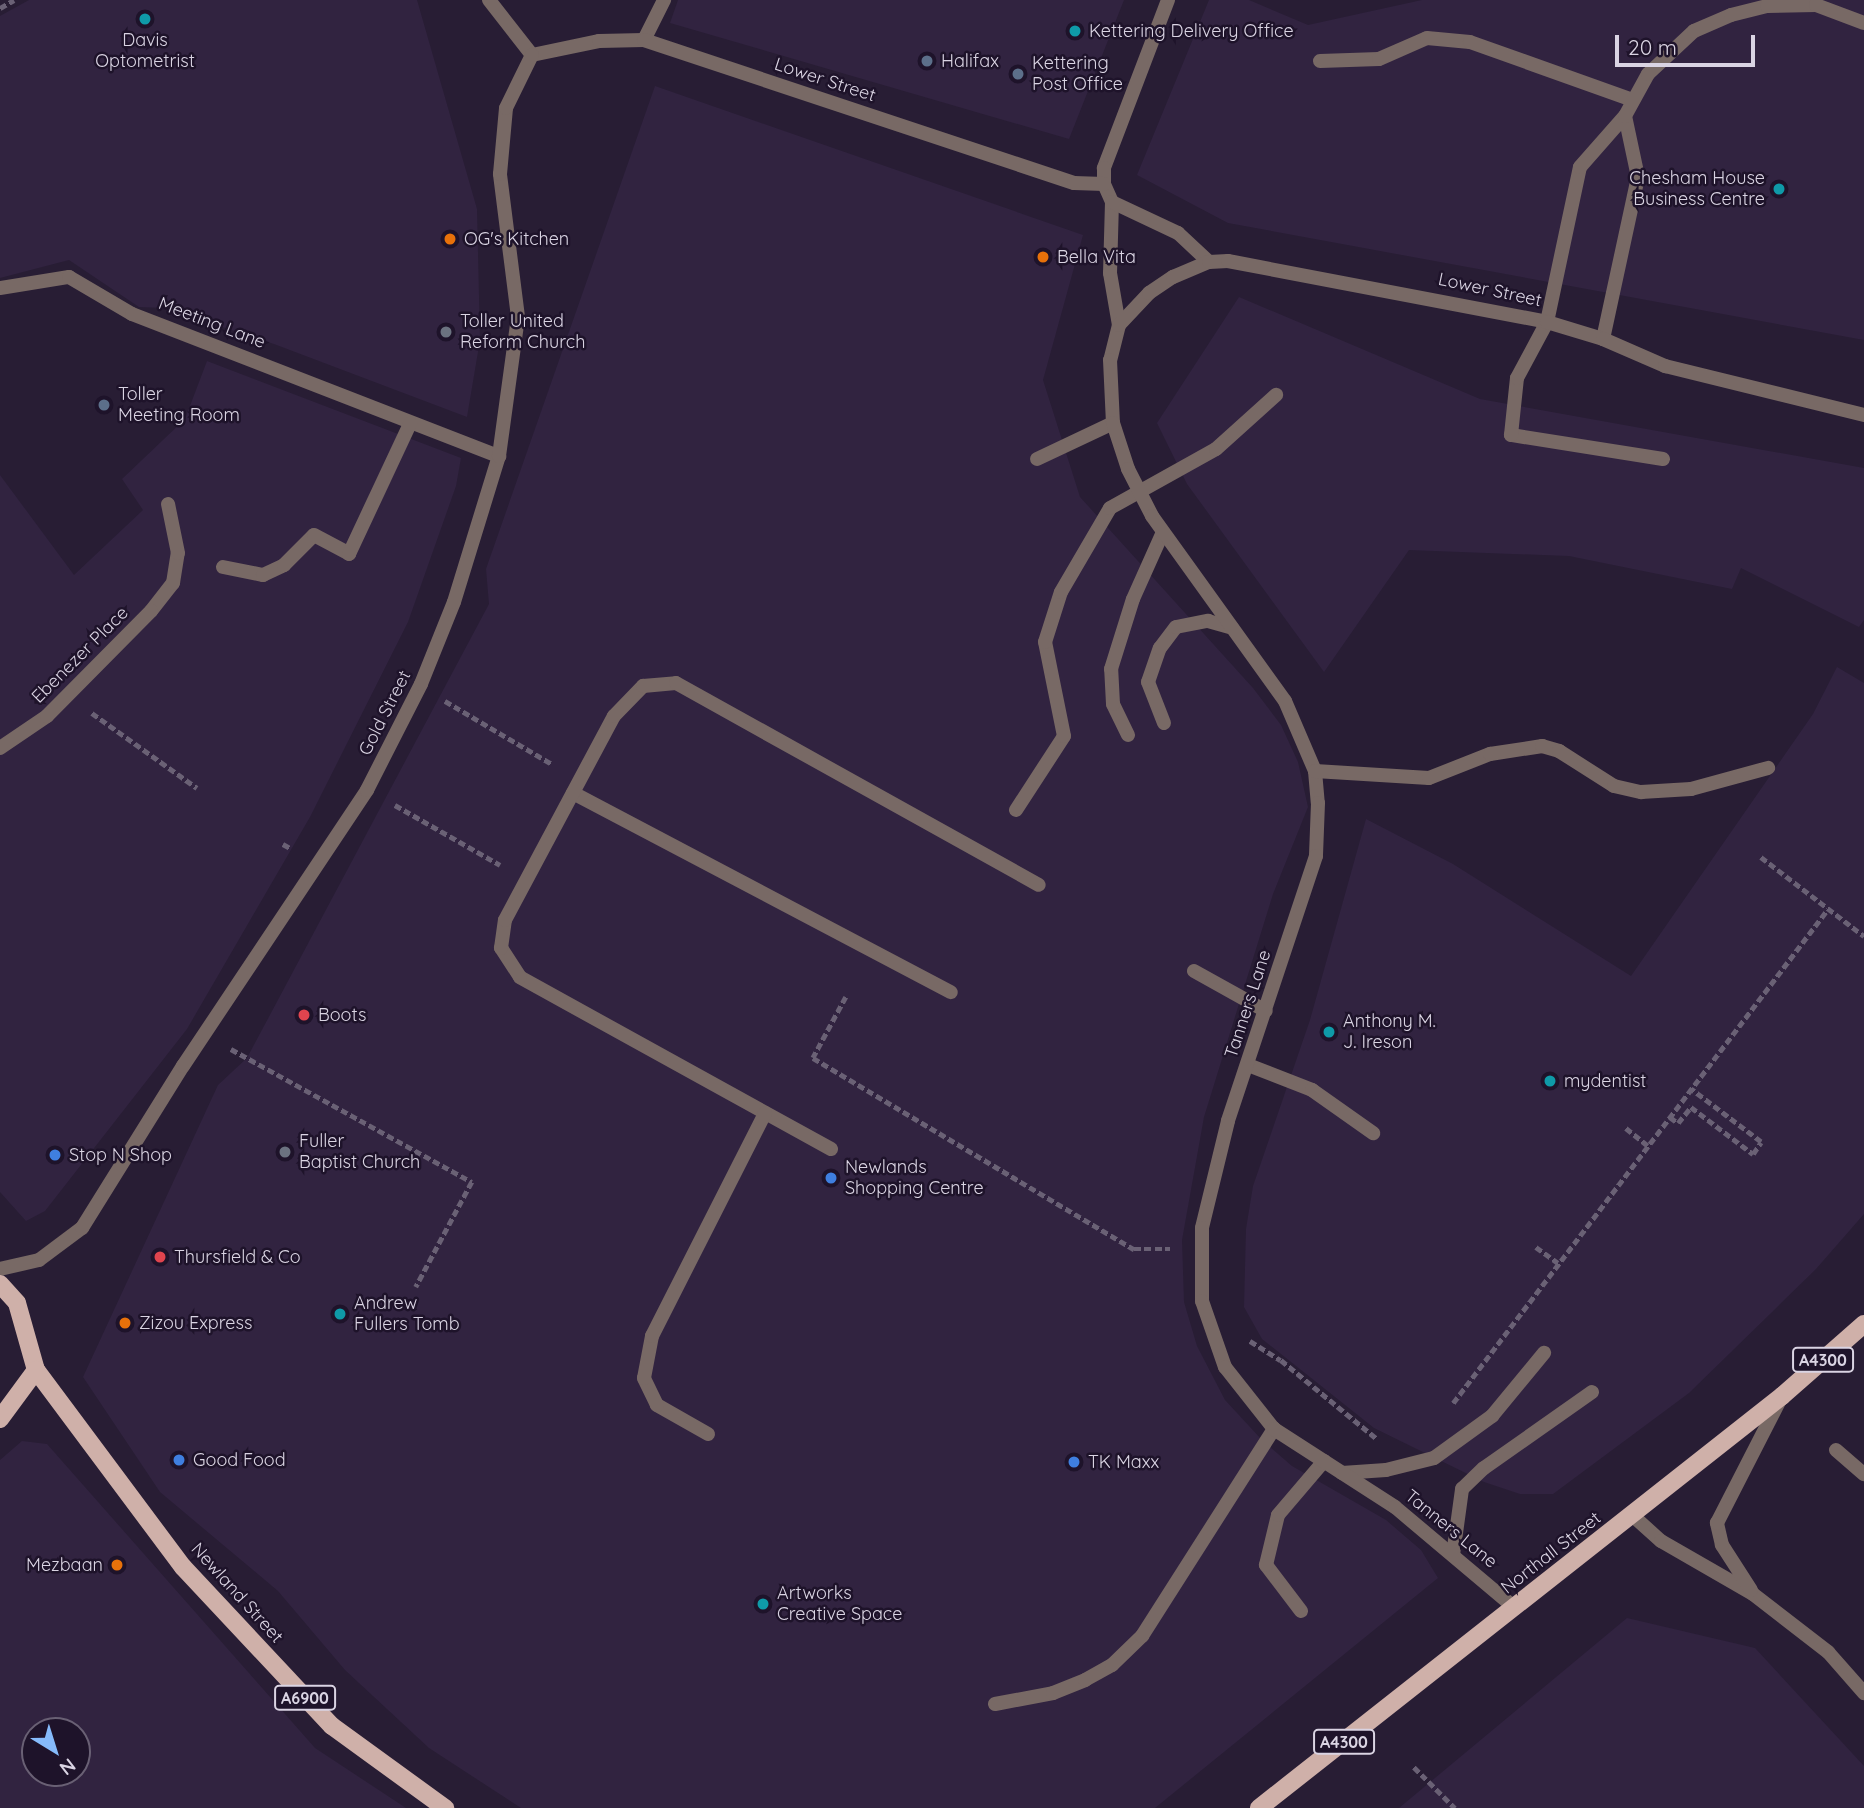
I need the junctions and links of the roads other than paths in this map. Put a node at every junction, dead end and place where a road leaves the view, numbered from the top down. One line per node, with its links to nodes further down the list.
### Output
1 (489, 0): 6 (street)
2 (664, 0): 5 (street)
3 (1168, 0): 10 (street)
4 (1864, 23): 8 (street)
5 (644, 40): 6 (street, Lower Street); 10 (street, Lower Street)
6 (532, 55): 21 (street, Gold Street)
7 (1320, 61): 8 (street)
8 (1633, 100): 9 (street)
9 (1625, 116): 14 (street); 16 (street)
10 (1104, 184): 11 (street)
11 (1112, 202): 12 (street); 15 (street)
12 (1209, 262): 14 (street, Lower Street); 15 (street, Lower Street)
13 (0, 288): 20 (street, Meeting Lane)
14 (1547, 322): 16 (street, Lower Street); 23 (street)
15 (1119, 326): 19 (street, Tanners Lane)
16 (1603, 339): 18 (street, Lower Street)
17 (1276, 395): 24 (street)
18 (1864, 415)
19 (1113, 423): 22 (street); 24 (street, Tanners Lane)
20 (410, 424): 21 (street, Meeting Lane); 27 (street)
21 (499, 456): 44 (street, Gold Street)
22 (1037, 459)
23 (1663, 459)
24 (1140, 493): 26 (street, Tanners Lane); 35 (street)
25 (168, 504): 31 (street, Ebenezer Place)
26 (1163, 532): 28 (street, Tanners Lane); 30 (street)
27 (223, 567)
28 (1232, 628): 29 (street); 33 (street, Tanners Lane)
29 (1164, 723)
30 (1128, 735)
31 (0, 748)
32 (1768, 768): 33 (street)
33 (1315, 771): 39 (street, Tanners Lane)
34 (573, 793): 36 (street); 38 (street); 41 (street)
35 (1016, 810)
36 (1040, 885)
37 (1194, 971): 39 (street)
38 (951, 992)
39 (1266, 1011): 40 (street, Tanners Lane)
40 (1248, 1065): 42 (street); 52 (street, Tanners Lane)
41 (765, 1113): 43 (street); 53 (street)
42 (1373, 1133)
43 (831, 1149)
44 (0, 1269)
45 (0, 1284): 48 (main road, A6900)
46 (1864, 1325): 50 (main road, Northall Street / A4300)
47 (1544, 1353): 56 (street)
48 (36, 1370): 51 (main road); 65 (main road, Newland Street / A6900)
49 (1592, 1392): 59 (street)
50 (1782, 1396): 58 (main road, Northall Street / A4300); 60 (street)
51 (3, 1415)
52 (1274, 1429): 55 (street, Tanners Lane); 64 (street)
53 (708, 1434)
54 (1836, 1450): 57 (street)
55 (1324, 1461): 56 (street, Tanners Lane); 62 (street)
56 (1342, 1473): 59 (street, Tanners Lane)
57 (1864, 1474)
58 (1632, 1515): 60 (street); 61 (main road, Northall Street / A4300)
59 (1453, 1555): 61 (street, Tanners Lane)
60 (1754, 1594): 63 (street)
61 (1516, 1608): 66 (main road, Northall Street / A4300)
62 (1301, 1611)
63 (1864, 1693)
64 (995, 1704)
65 (445, 1808)
66 (1259, 1808)

